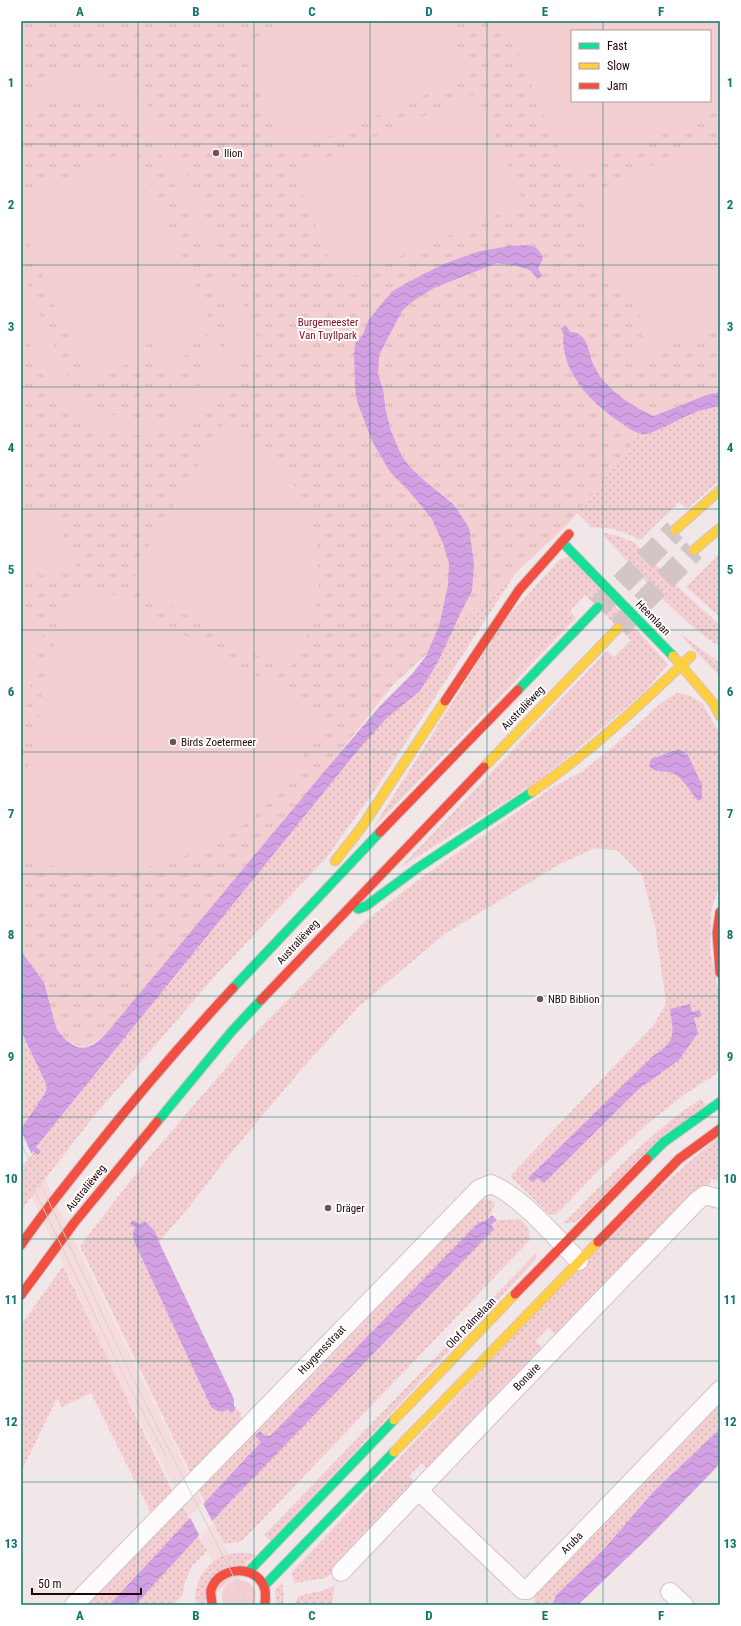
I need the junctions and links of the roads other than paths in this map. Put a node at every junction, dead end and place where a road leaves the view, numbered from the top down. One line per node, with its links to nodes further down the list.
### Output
1 (720, 490): 3 (main road)
2 (720, 528): 6 (main road)
3 (674, 530)
4 (572, 537): 5 (main road)
5 (562, 542): 10 (main road, Heemlaan); 12 (main road)
6 (694, 550)
7 (598, 607): 12 (main road, Australiëweg)
8 (618, 628): 14 (main road, Australiëweg)
9 (691, 656): 10 (main road)
10 (681, 665): 11 (main road, Heemlaan); 14 (main road)
11 (720, 716)
12 (322, 892): 19 (main road, Australiëweg)
13 (720, 912): 15 (main road)
14 (340, 916): 22 (main road, Australiëweg)
15 (720, 973)
16 (720, 1102): 20 (main road, Olof Palmelaan)
17 (720, 1129): 21 (main road)
18 (720, 1198): 24 (street, Bonaire)
19 (21, 1245)
20 (562, 1245): 21 (street, Huygensstraat); 25 (main road, Olof Palmelaan); 29 (street, Huygensstraat)
21 (579, 1261): 27 (main road)
22 (21, 1294)
23 (720, 1390): 24 (street, Aruba)
24 (418, 1490): 26 (street, Bonaire)
25 (249, 1571): 27 (main road); 30 (main road)
26 (341, 1572)
27 (264, 1586): 31 (main road)
28 (670, 1592): 32 (street)
29 (74, 1605)
30 (212, 1605)
31 (265, 1605)
32 (684, 1605)

